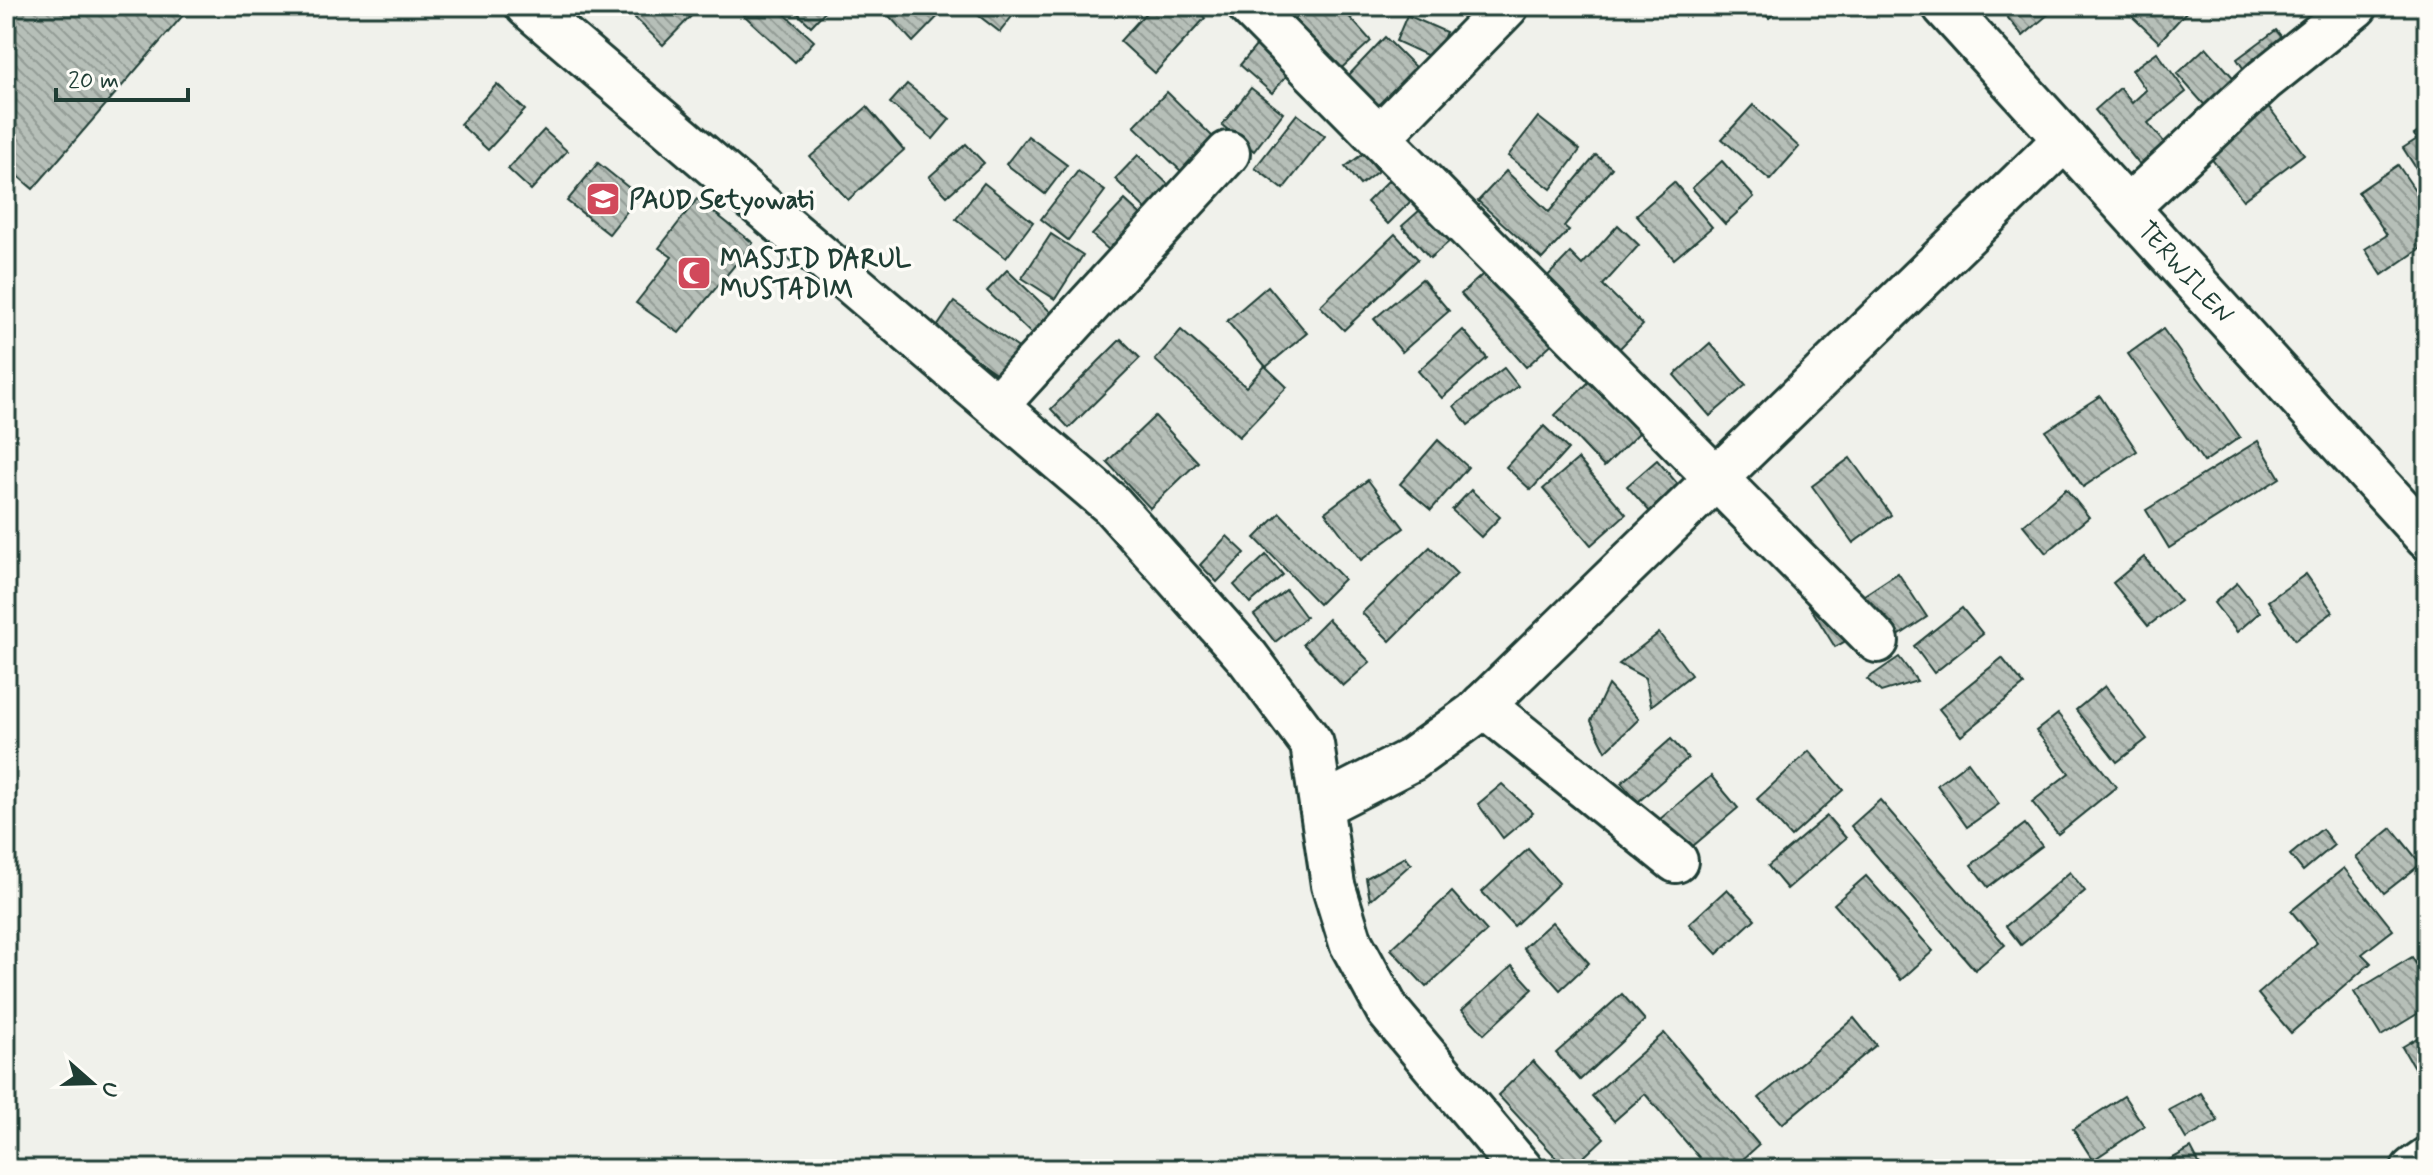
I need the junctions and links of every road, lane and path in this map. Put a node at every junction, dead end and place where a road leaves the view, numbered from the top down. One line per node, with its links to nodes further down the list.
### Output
1 (527, 6): 10 (street)
2 (1507, 6): 6 (street)
3 (1944, 6): 7 (street, TERWILEN)
4 (2356, 6): 9 (street)
5 (1266, 12): 6 (street)
6 (1379, 137): 11 (street)
7 (2064, 140): 9 (street, TERWILEN); 11 (street)
8 (1228, 153): 10 (street)
9 (2128, 207): 12 (street, TERWILEN)
10 (997, 405): 15 (street)
11 (1718, 479): 13 (street); 14 (street)
12 (2427, 538)
13 (1877, 641)
14 (1483, 705): 15 (street); 16 (street)
15 (1321, 806): 18 (street)
16 (1676, 861)
17 (2427, 1159): 19 (street)
18 (1521, 1169)
19 (2413, 1169)

